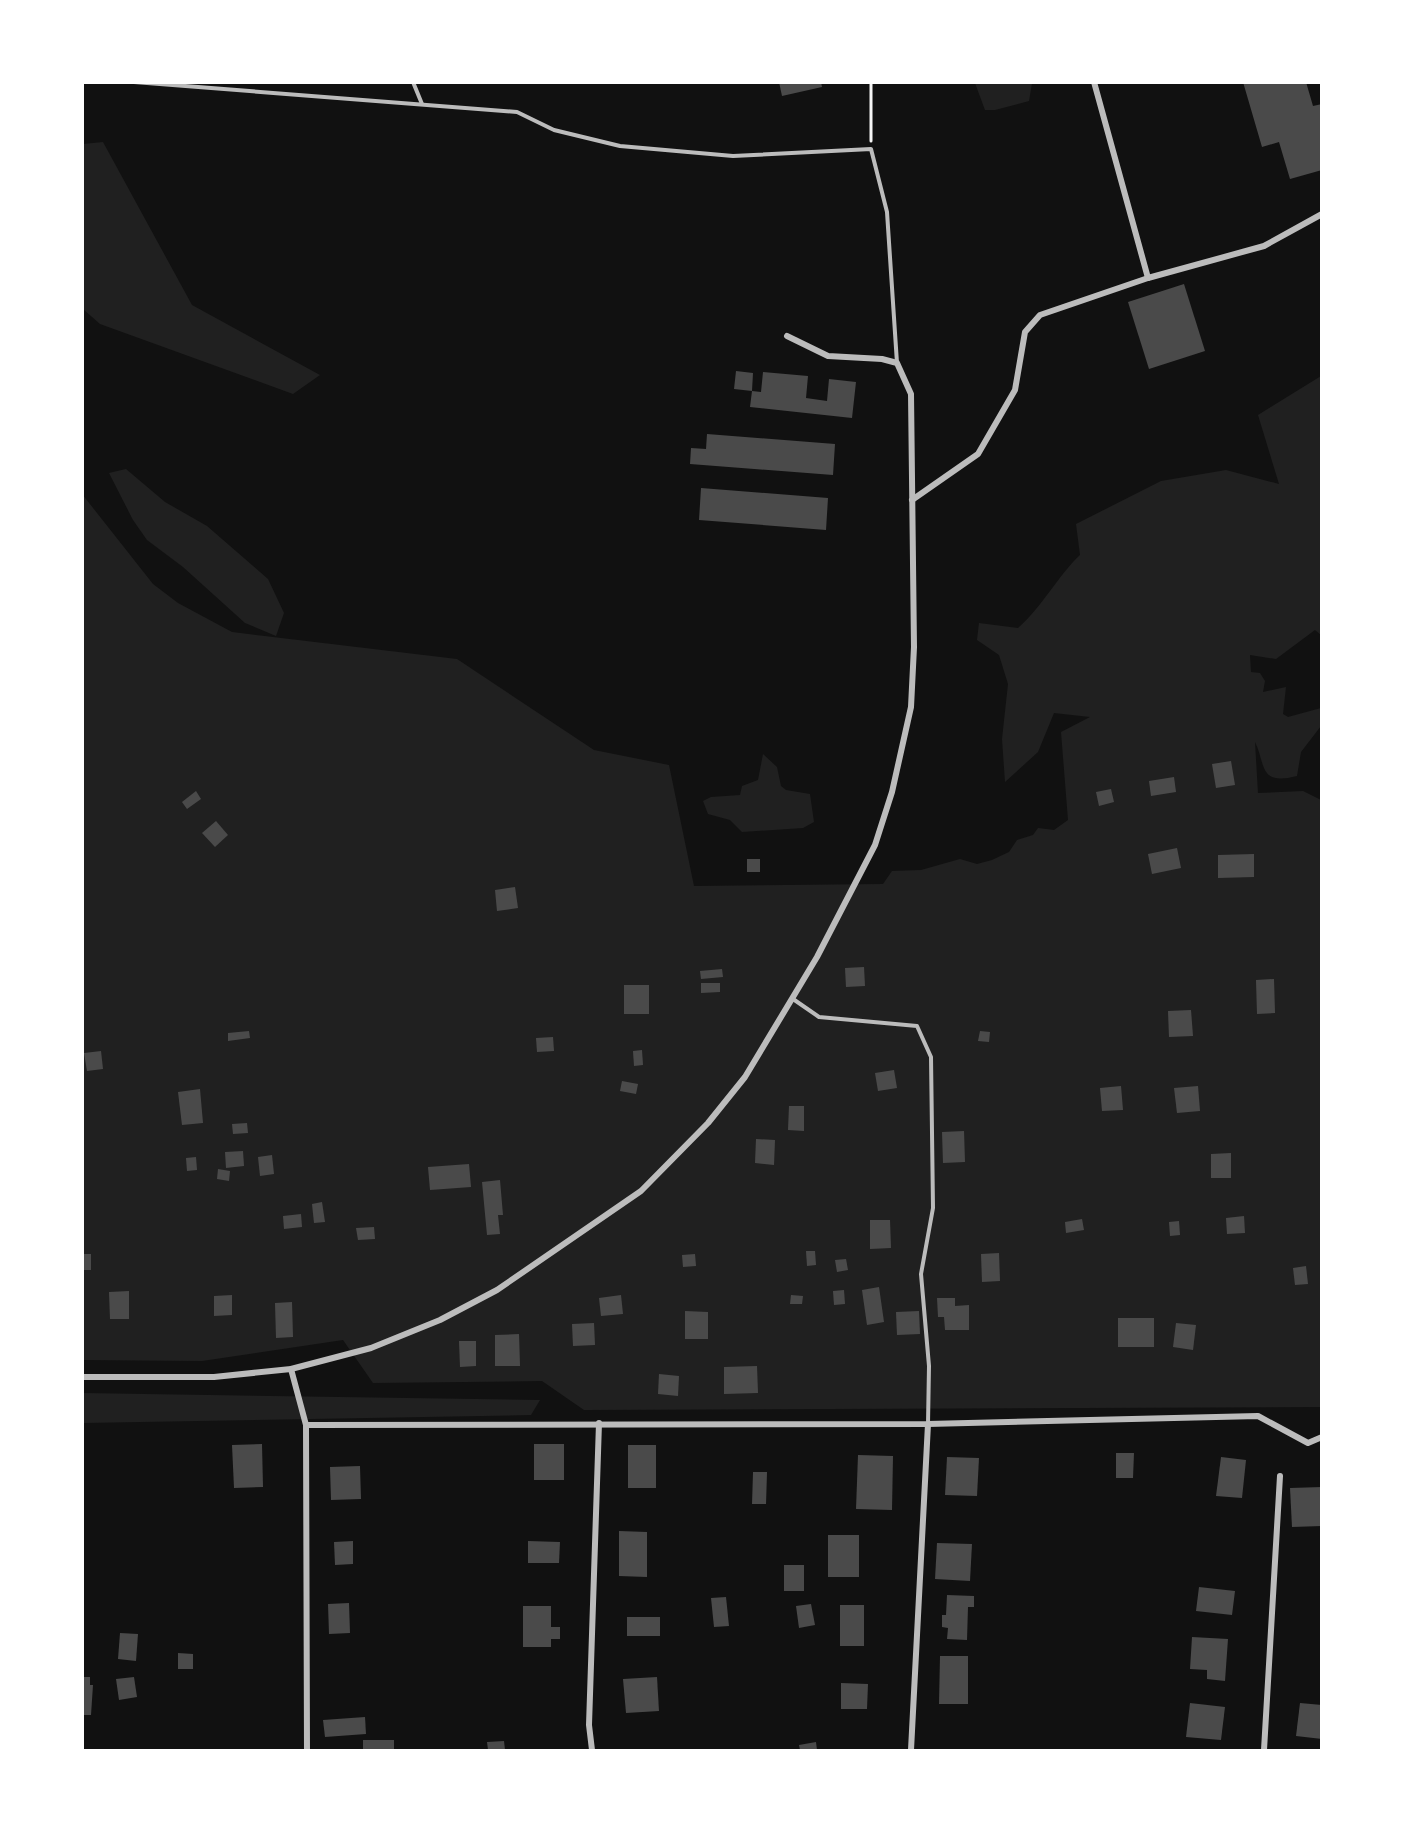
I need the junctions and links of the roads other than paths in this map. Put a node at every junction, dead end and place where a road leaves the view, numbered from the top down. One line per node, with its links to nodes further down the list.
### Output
1 (134, 82): 4 (lane)
2 (413, 82): 4 (lane)
3 (1094, 82): 6 (street)
4 (422, 104): 8 (lane)
5 (1322, 214): 6 (street)
6 (1148, 278): 9 (street)
7 (787, 336): 8 (street)
8 (897, 363): 9 (street)
9 (912, 500): 10 (street)
10 (793, 999): 11 (street); 14 (lane)
11 (291, 1369): 12 (street); 15 (street)
12 (82, 1377)
13 (599, 1423): 14 (street); 15 (street); 19 (street)
14 (928, 1424): 16 (street); 20 (street)
15 (306, 1425): 18 (street)
16 (1322, 1437)
17 (1280, 1476): 21 (street)
18 (307, 1750)
19 (592, 1750)
20 (911, 1750)
21 (1264, 1750)

